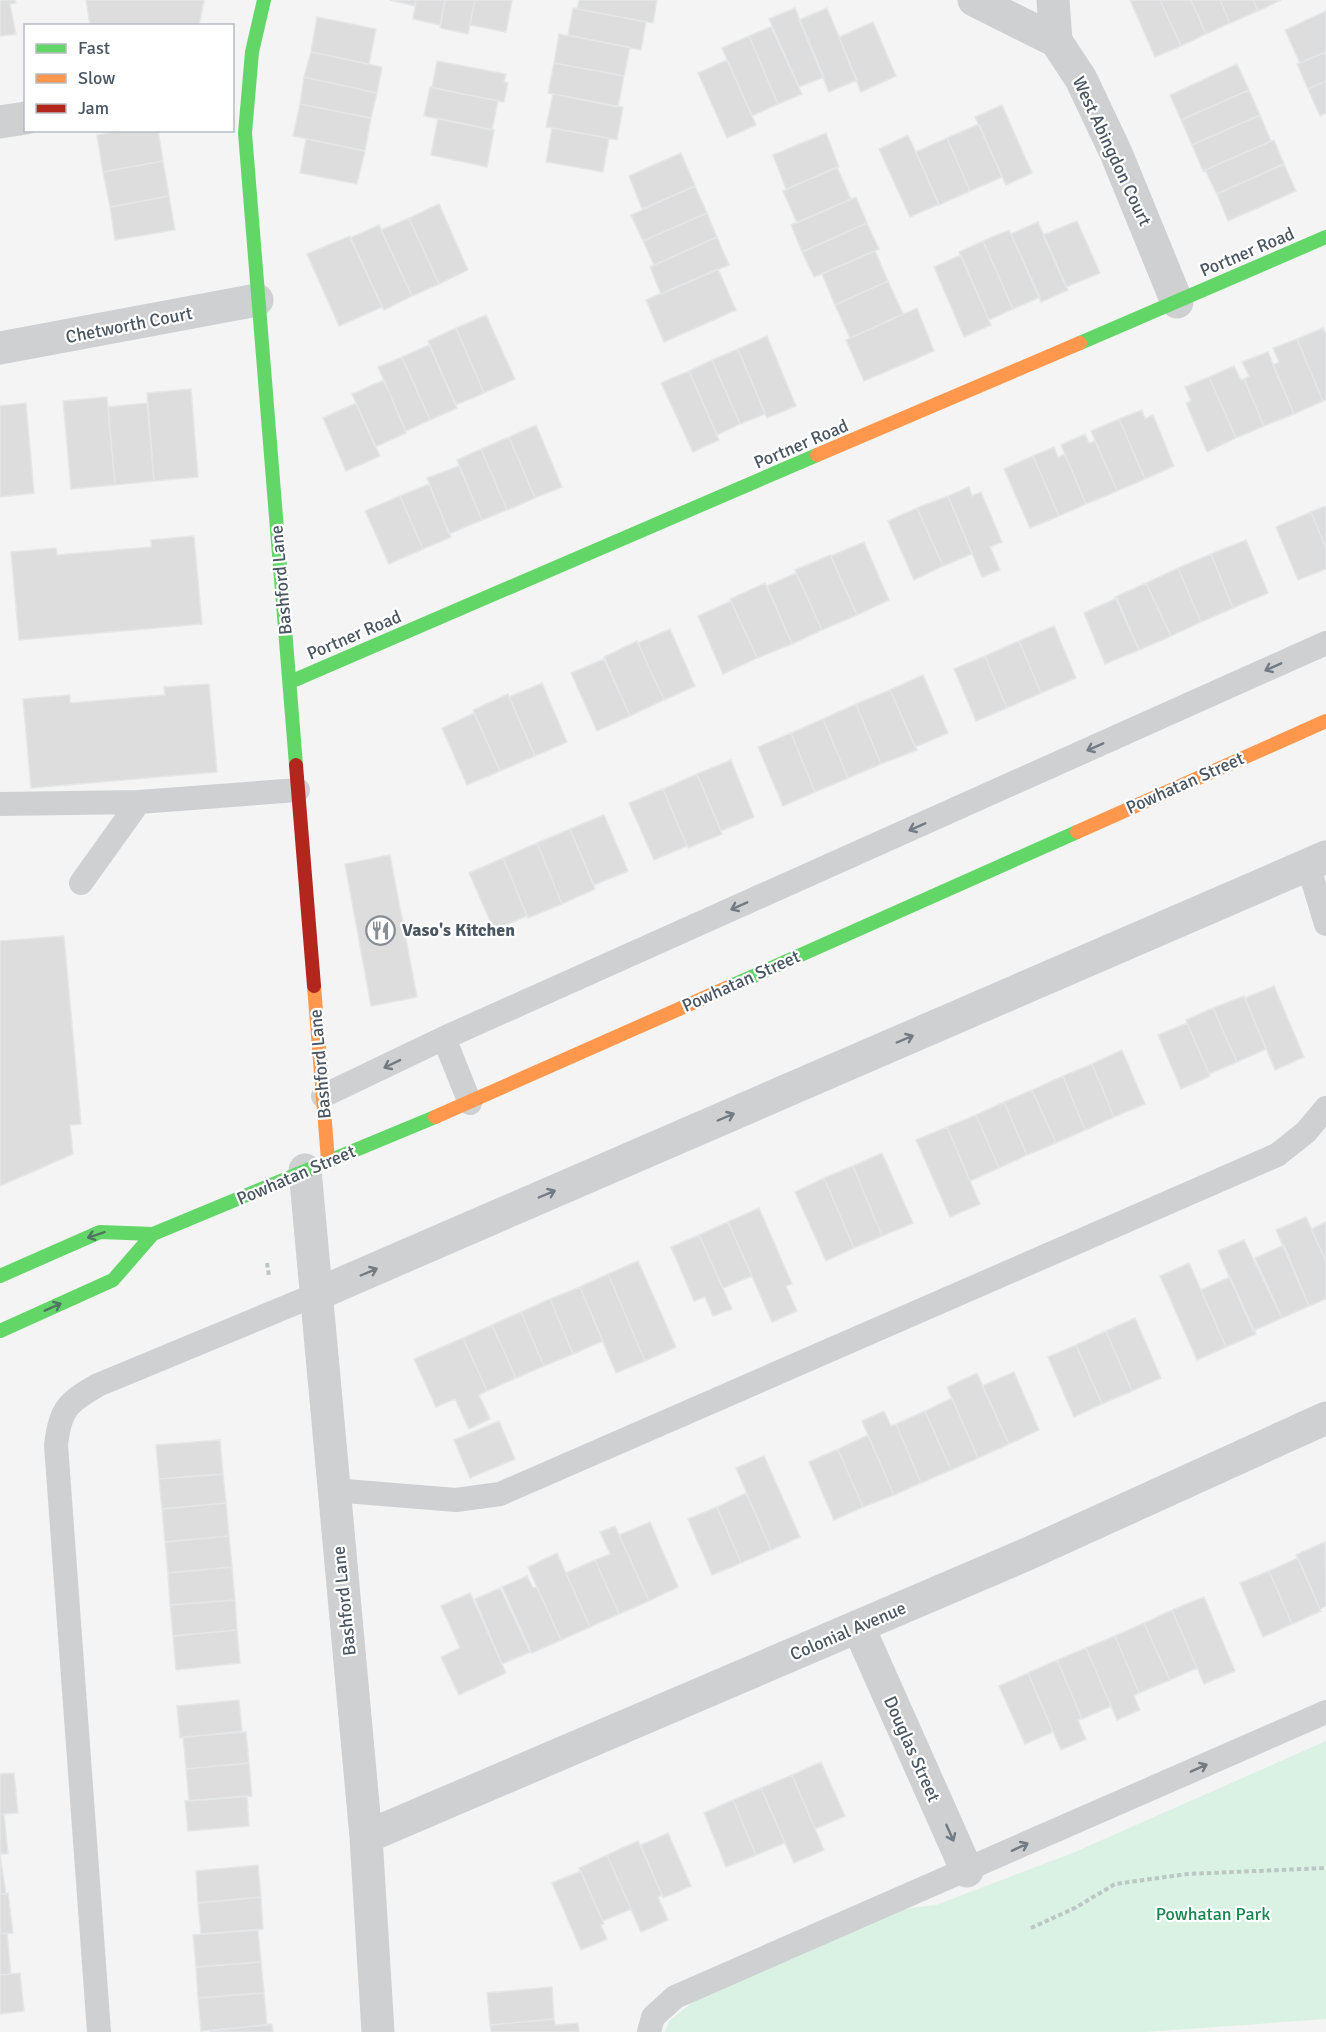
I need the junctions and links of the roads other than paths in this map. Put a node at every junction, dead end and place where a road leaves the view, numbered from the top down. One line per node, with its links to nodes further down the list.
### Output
1 (264, 0): 5 (street, Bashford Lane)
2 (974, 0): 4 (street)
3 (1053, 0): 4 (street, West Abingdon Court)
4 (1056, 41): 10 (street, West Abingdon Court)
5 (241, 89): 9 (street, Bashford Lane)
6 (24, 118): 7 (street)
7 (0, 122)
8 (1326, 237): 10 (street, Portner Road)
9 (257, 300): 11 (street, Chetworth Court); 13 (street, Bashford Lane)
10 (1177, 302): 13 (street, Portner Road)
11 (0, 348)
12 (1326, 643): 21 (lane, one-way to 21)
13 (290, 682): 15 (street, Bashford Lane)
14 (1326, 720): 23 (street, Powhatan Street)
15 (298, 790): 16 (lane); 22 (street, Bashford Lane)
16 (139, 801): 17 (lane); 19 (lane)
17 (0, 804)
18 (1317, 861): 20 (lane); 28 (street, one-way to 18)
19 (81, 883)
20 (1326, 924)
21 (444, 1038): 22 (lane, one-way to 22); 23 (lane)
22 (322, 1096): 25 (street, Bashford Lane)
23 (470, 1103): 25 (street, Powhatan Street)
24 (1326, 1108): 31 (lane)
25 (316, 1165): 26 (street, Powhatan Street); 28 (street, Bashford Lane)
26 (153, 1234): 27 (street, Powhatan Street, one-way to 27); 29 (street, Powhatan Street, one-way to 26)
27 (0, 1276)
28 (315, 1294): 31 (street, Bashford Lane); 36 (lane)
29 (0, 1331)
30 (1326, 1418): 32 (street, Colonial Avenue)
31 (333, 1490): 34 (street, Bashford Lane)
32 (858, 1626): 34 (street, Colonial Avenue); 35 (street, Douglas Street, one-way to 35)
33 (1326, 1712): 35 (lane, one-way to 33)
34 (366, 1837): 37 (street, Bashford Lane)
35 (967, 1870): 38 (lane)
36 (99, 2032)
37 (378, 2032)
38 (649, 2032)

